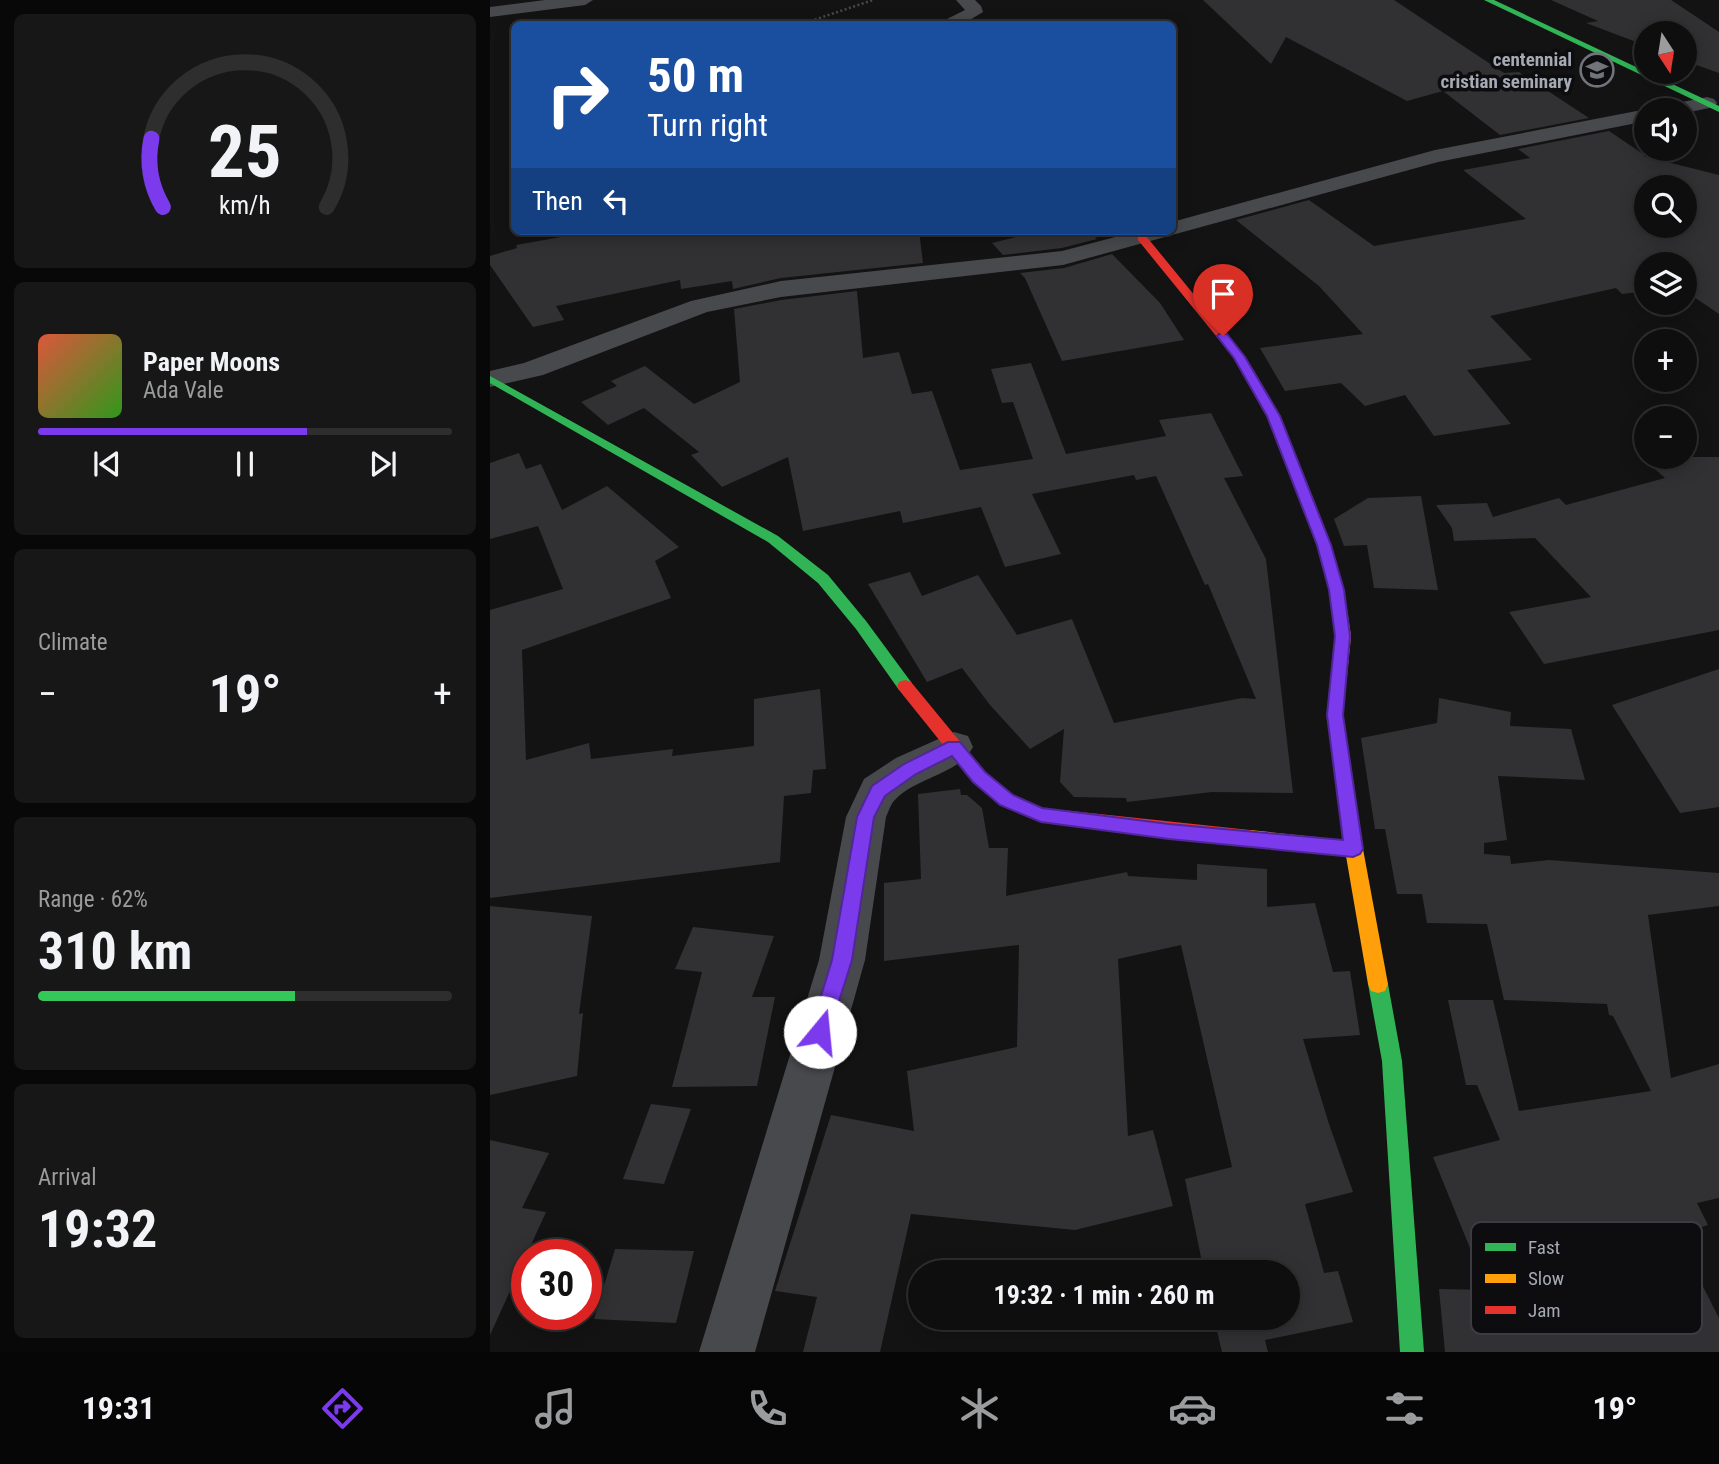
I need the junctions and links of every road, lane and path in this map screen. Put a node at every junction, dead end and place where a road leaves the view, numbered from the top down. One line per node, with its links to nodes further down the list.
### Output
1 (585, 0): 5 (street)
2 (873, 0): 6 (path)
3 (964, 0): 7 (street)
4 (1488, 0): 8 (main road)
5 (490, 12)
6 (811, 21)
7 (957, 21)
8 (1713, 106)
9 (1634, 118): 10 (street)
10 (1176, 228)
11 (1152, 235): 12 (street)
12 (1142, 238): 13 (street); 15 (main road)
13 (490, 379): 14 (main road)
14 (954, 747): 15 (main road); 16 (street)
15 (1353, 849): 17 (main road)
16 (727, 1352)
17 (1412, 1352)

